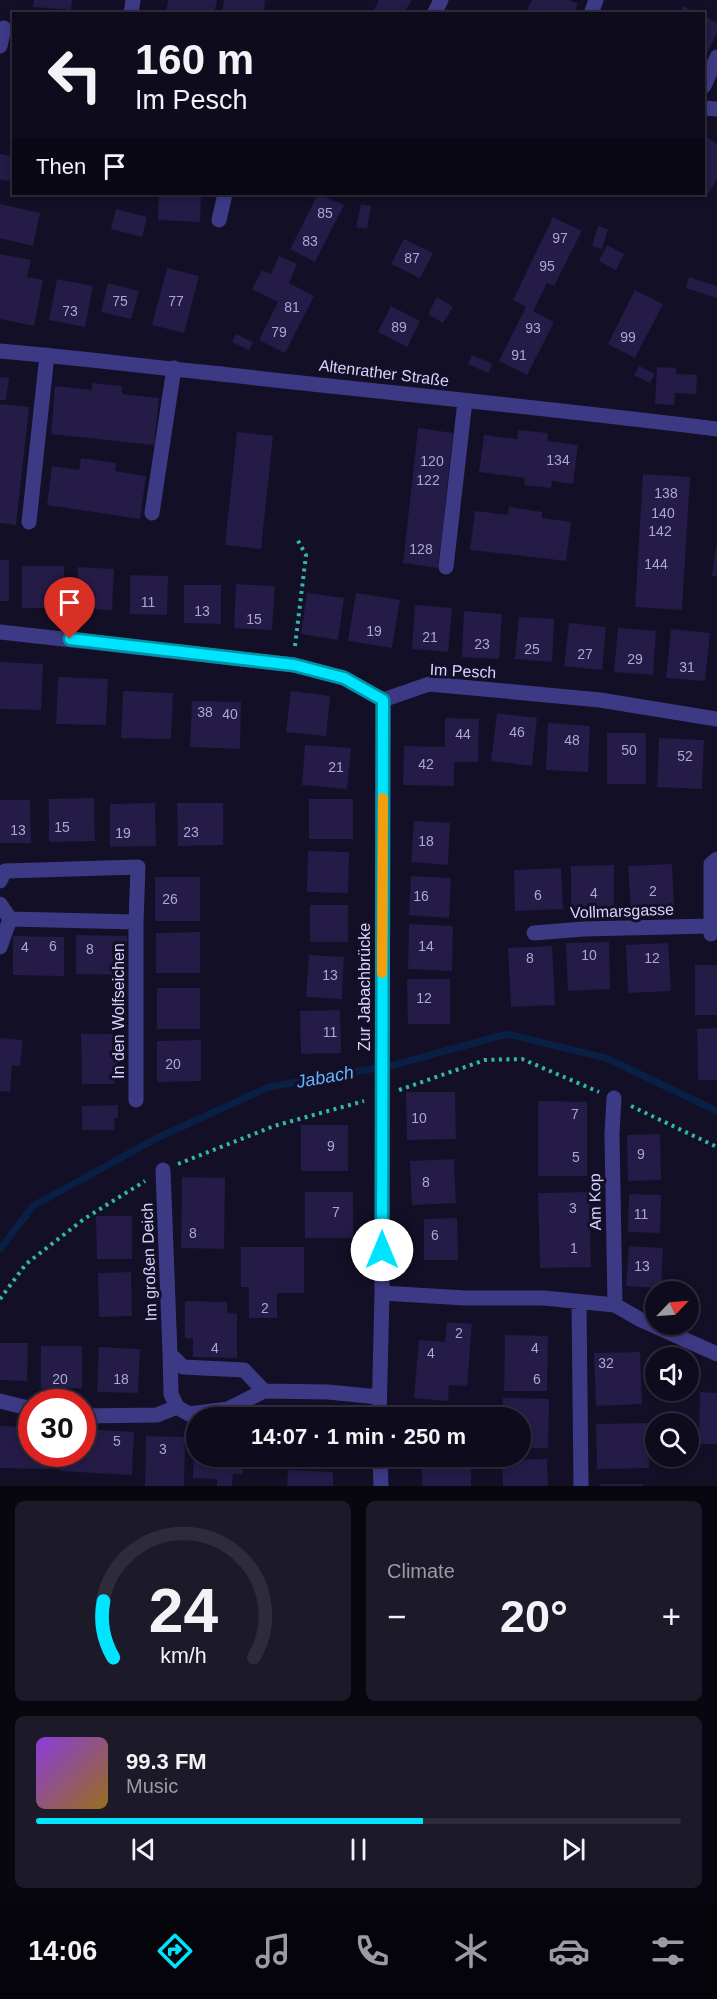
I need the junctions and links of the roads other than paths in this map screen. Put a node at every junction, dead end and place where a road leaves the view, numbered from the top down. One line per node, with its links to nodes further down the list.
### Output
1 (6, 28): 2 (street)
2 (0, 46)
3 (717, 57): 4 (street)
4 (705, 84)
5 (225, 195): 6 (street)
6 (219, 220)
7 (0, 351): 8 (street, Altenrather Straße)
8 (47, 355): 9 (street, Altenrather Straße); 13 (street)
9 (174, 368): 10 (street, Altenrather Straße); 12 (street)
10 (465, 401): 11 (street, Altenrather Straße); 14 (street)
11 (717, 429)
12 (152, 513)
13 (29, 522)
14 (446, 567)
15 (0, 632): 16 (street)
16 (383, 700): 17 (street, Im Pesch); 29 (street, Zur Jabachbrücke)
17 (717, 719)
18 (717, 859): 23 (street, Vollmarsgasse)
19 (0, 881): 22 (street, In den Wolfseichen)
20 (0, 904): 21 (street)
21 (10, 919): 22 (street, In den Wolfseichen); 25 (street)
22 (136, 922): 27 (street, In den Wolfseichen)
23 (714, 931): 24 (street, Vollmarsgasse)
24 (534, 933)
25 (0, 947)
26 (614, 1098): 31 (street, Am Kop)
27 (136, 1100)
28 (163, 1170): 33 (street, Im großen Deich)
29 (382, 1293): 30 (street); 35 (street, Zur Jabachbrücke)
30 (579, 1302): 31 (street); 43 (street)
31 (615, 1305): 32 (street)
32 (717, 1353)
33 (170, 1354): 34 (street); 38 (street, Im großen Deich)
34 (264, 1391): 35 (street); 38 (street)
35 (379, 1397): 39 (street, Zur Jabachbrücke)
36 (0, 1401): 37 (street)
37 (18, 1406)
38 (177, 1407): 40 (street)
39 (379, 1407)
40 (96, 1416)
41 (380, 1467): 42 (street)
42 (381, 1486)
43 (581, 1486)

